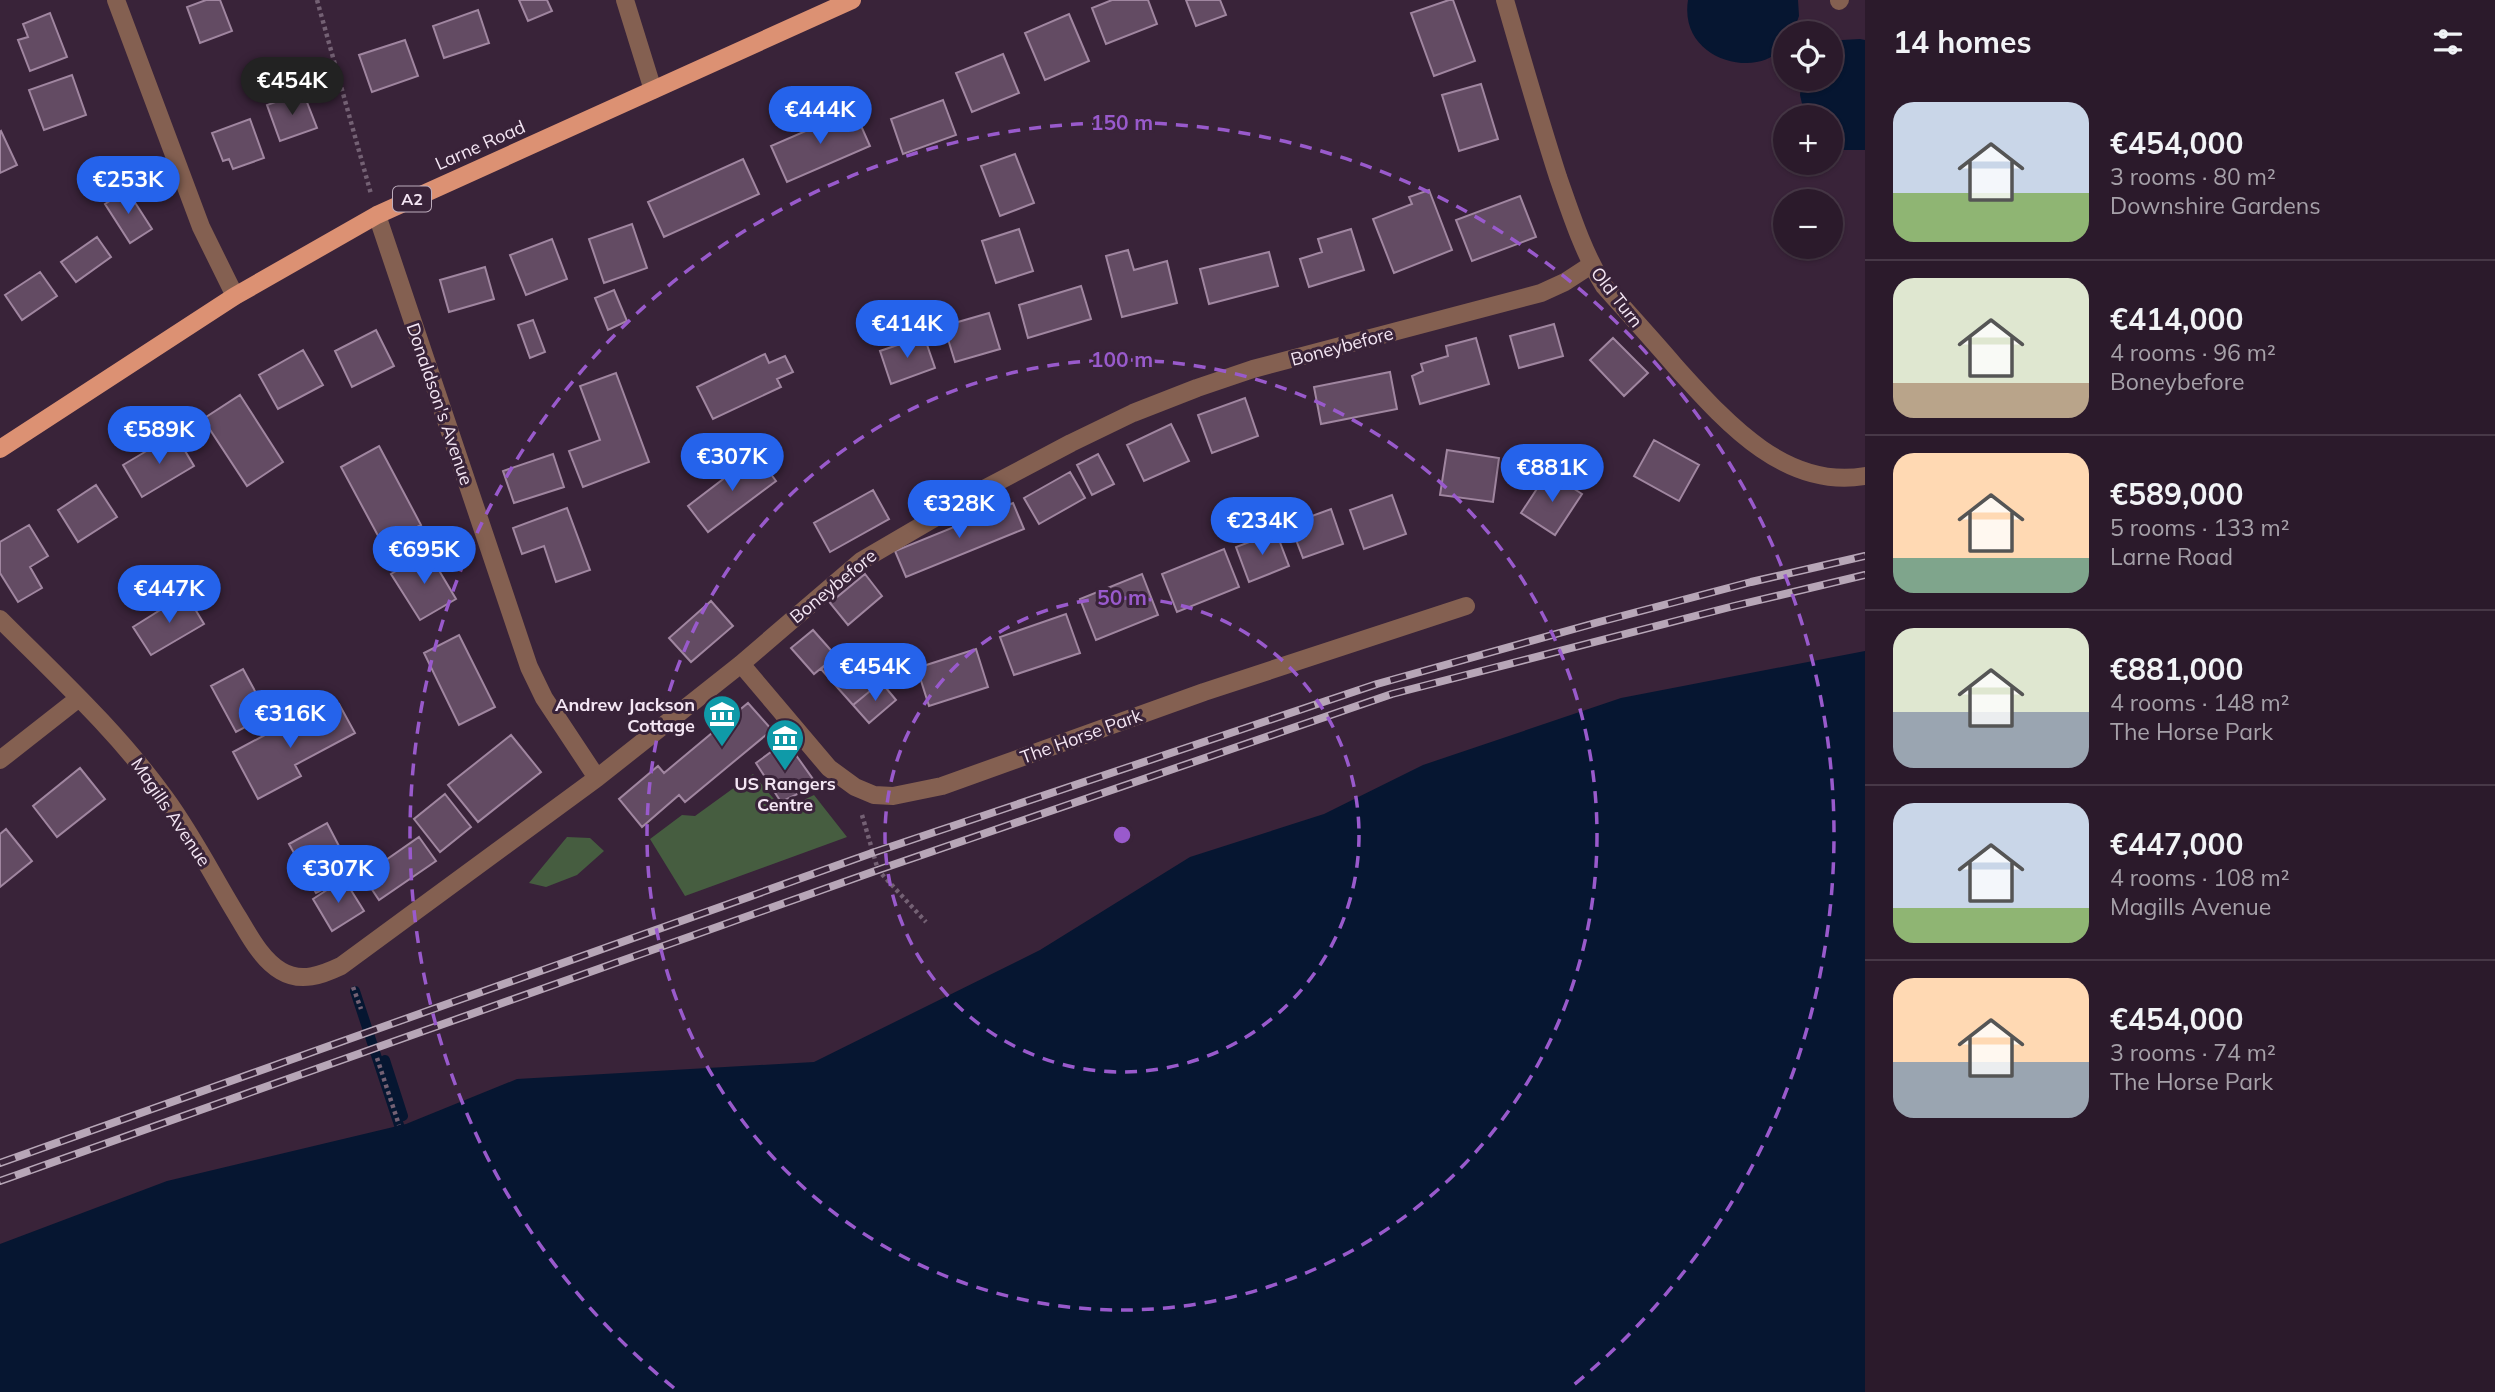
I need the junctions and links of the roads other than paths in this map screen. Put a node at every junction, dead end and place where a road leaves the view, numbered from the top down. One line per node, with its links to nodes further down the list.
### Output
1 (116, 0): 8 (street)
2 (625, 0): 5 (street)
3 (852, 0): 5 (main road, Larne Road / A2)
4 (1505, 0): 7 (street, Old Turn)
5 (653, 90): 6 (main road, Larne Road / A2)
6 (376, 215): 8 (main road, Larne Road / A2); 16 (street, Donaldson's Avenue)
7 (1591, 265): 10 (street, Old Turn); 13 (street, Boneybefore)
8 (234, 296): 9 (main road, Larne Road / A2)
9 (0, 449)
10 (1865, 476)
11 (1466, 606): 13 (street, The Horse Park)
12 (0, 619): 14 (street, Magills Avenue)
13 (741, 664): 16 (street, Boneybefore)
14 (79, 698): 15 (street); 17 (street, Magills Avenue)
15 (0, 760)
16 (597, 778): 17 (street, Boneybefore)
17 (303, 977)

